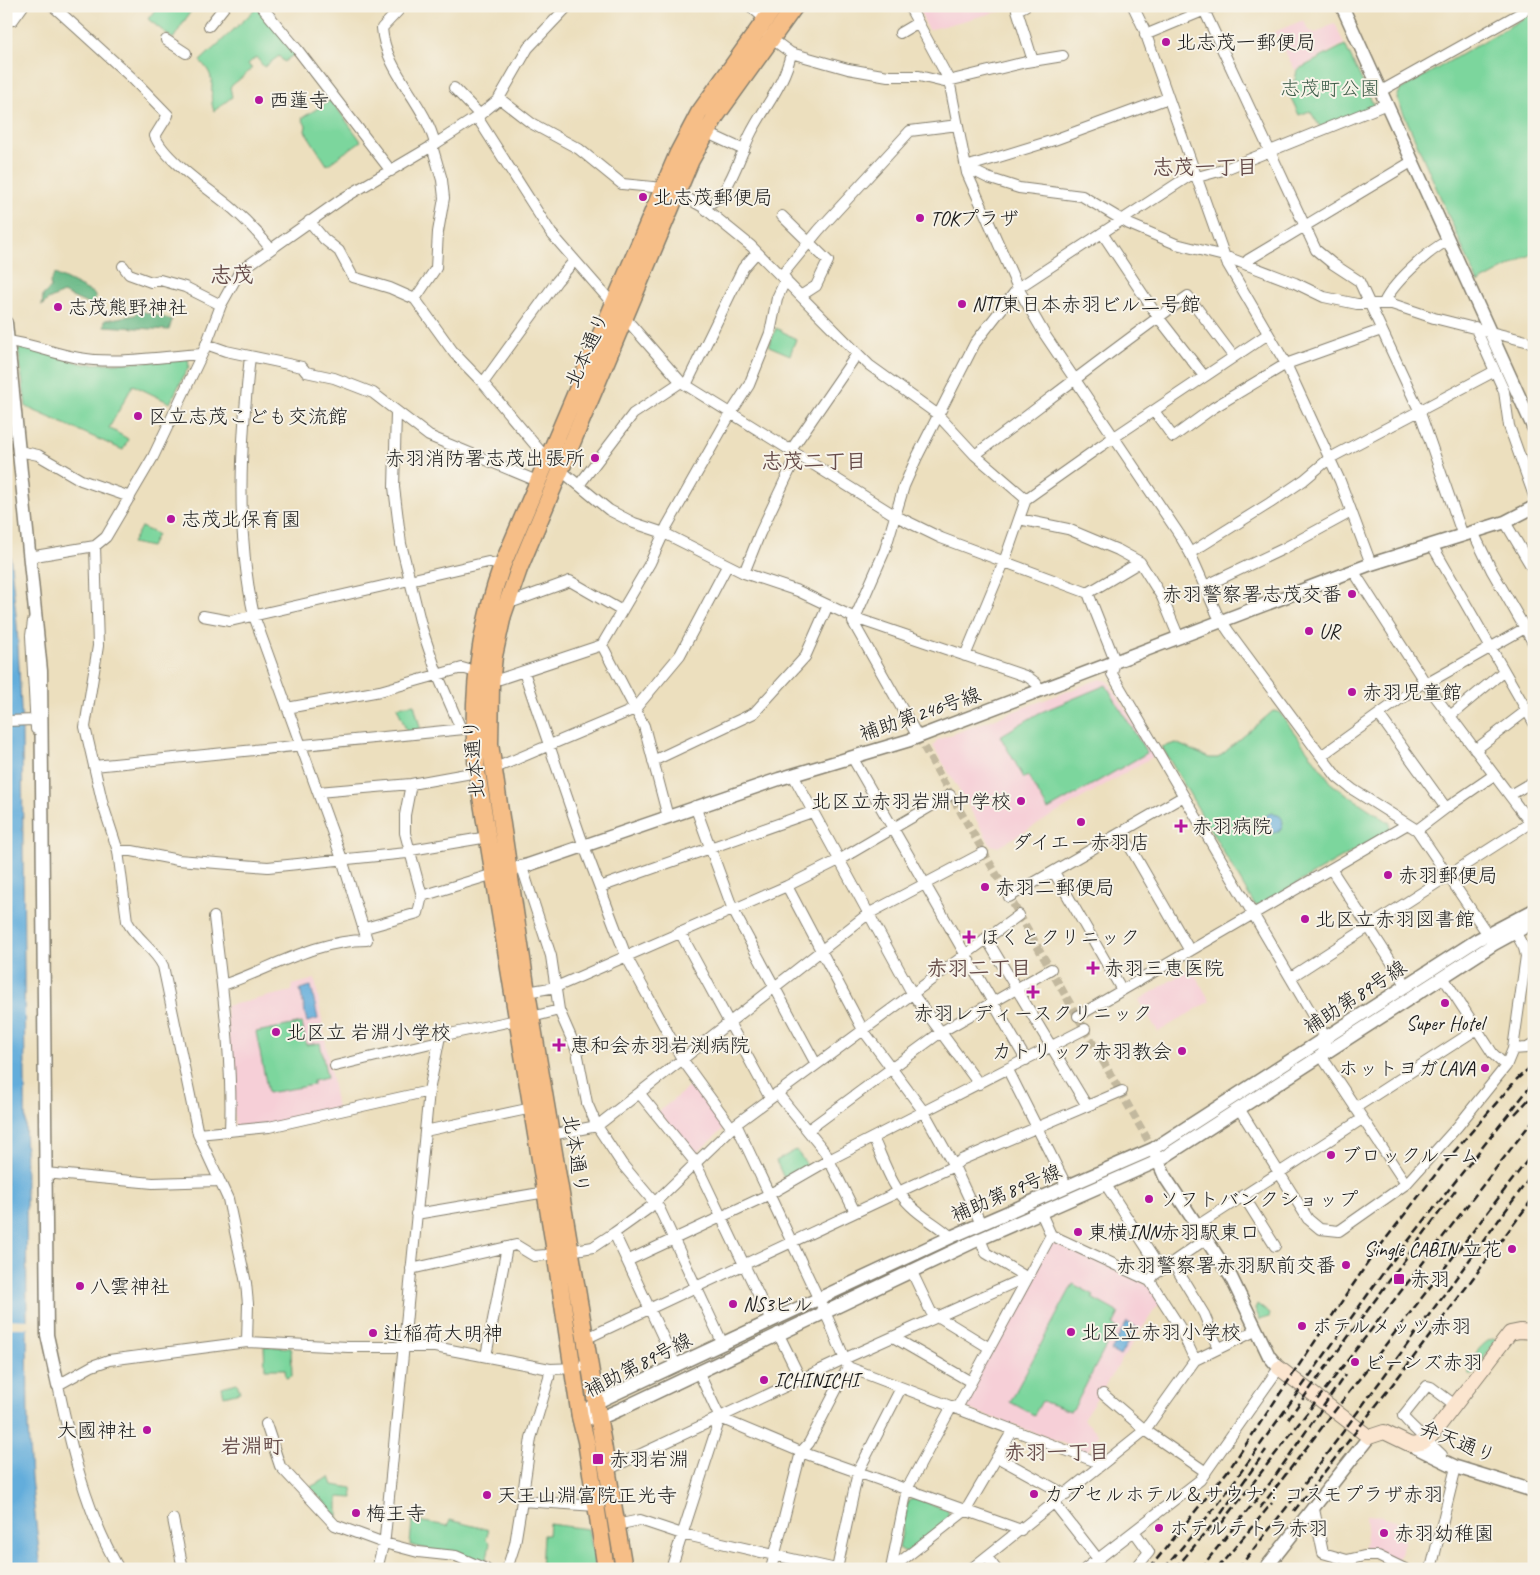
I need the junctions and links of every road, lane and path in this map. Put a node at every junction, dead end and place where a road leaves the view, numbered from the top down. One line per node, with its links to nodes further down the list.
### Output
1 (9, 6): 18 (street)
2 (23, 6): 18 (street)
3 (53, 6): 54 (street)
4 (225, 6): 20 (street)
5 (260, 6): 43 (street)
6 (396, 6): 38 (street)
7 (568, 6): 33 (street)
8 (750, 6): 17 (street)
9 (795, 6): 23 (highway, 北本通り)
10 (909, 6): 19 (street)
11 (1025, 6): 28 (street)
12 (1133, 6): 22 (street)
13 (1215, 6): 16 (street)
14 (1342, 6): 31 (street)
15 (1533, 6): 31 (street)
16 (1204, 10): 22 (street); 40 (street)
17 (766, 18): 23 (street); 45 (highway, 北本通り)
18 (6, 20)
19 (917, 22): 21 (street); 29 (street)
20 (209, 26)
21 (900, 33)
22 (1145, 35): 32 (street)
23 (772, 38): 26 (street); 37 (highway, 北本通り)
24 (166, 40): 25 (street)
25 (186, 53)
26 (791, 53): 29 (street); 39 (street)
27 (1063, 56): 28 (street)
28 (1032, 61): 29 (street)
29 (949, 80): 36 (street)
30 (454, 88): 35 (street)
31 (1381, 91): 34 (street)
32 (1168, 98): 42 (street); 44 (street)
33 (500, 99): 35 (street); 45 (street)
34 (1387, 104): 40 (street); 41 (street)
35 (479, 116): 38 (street); 57 (street)
36 (958, 125): 42 (street); 53 (street)
37 (705, 132): 39 (street); 45 (highway, 北本通り)
38 (434, 145): 43 (street); 63 (street)
39 (744, 150): 46 (street)
40 (1270, 151): 44 (street); 50 (street)
41 (1413, 162): 50 (street); 52 (street)
42 (966, 167): 48 (street); 61 (street)
43 (391, 171): 49 (street)
44 (1195, 176): 48 (street); 56 (street)
45 (670, 191): 46 (street); 67 (highway, 北本通り); 69 (highway, 北本通り)
46 (703, 208): 55 (street)
47 (782, 216): 53 (street)
48 (1122, 220): 51 (street); 56 (street)
49 (309, 221): 54 (street); 63 (street)
50 (1305, 227): 58 (street); 65 (street)
51 (1102, 233): 61 (street); 68 (street)
52 (1447, 241): 64 (street); 73 (street)
53 (808, 243): 60 (street); 62 (street)
54 (270, 248): 66 (street)
55 (757, 252): 60 (street); 86 (street)
56 (1224, 256): 58 (street); 74 (street)
57 (574, 262): 67 (street); 85 (street)
58 (1247, 265): 65 (street)
59 (123, 266): 66 (street)
60 (784, 277): 62 (street); 90 (street)
61 (1018, 288): 84 (street); 91 (street)
62 (802, 295): 78 (street)
63 (415, 300): 85 (street)
64 (1387, 302): 65 (street); 71 (street)
65 (1368, 304): 72 (street)
66 (221, 305): 77 (street)
67 (613, 306): 69 (street); 98 (highway, 北本通り)
68 (1158, 317): 80 (street); 83 (street); 84 (street)
69 (625, 319): 86 (street); 99 (highway, 北本通り)
70 (6, 323): 75 (street)
71 (1474, 327): 73 (street); 82 (street)
72 (1381, 330): 81 (street); 87 (street)
73 (1488, 330): 76 (street); 92 (street)
74 (1268, 334): 80 (street); 81 (street)
75 (8, 341): 77 (street); 94 (street)
76 (1534, 343)
77 (204, 349): 79 (street); 103 (street)
78 (857, 354): 91 (street); 95 (street)
79 (250, 356): 89 (street); 132 (street)
80 (1233, 356): 83 (street)
81 (1286, 364): 88 (street); 97 (street)
82 (1496, 372): 87 (street); 102 (street)
83 (1204, 376): 88 (street)
84 (1076, 380): 93 (street); 96 (street)
85 (483, 383): 98 (street)
86 (683, 383): 90 (street); 101 (street)
87 (1419, 410): 97 (street); 111 (street)
88 (1154, 411): 93 (street)
89 (396, 413): 100 (street); 124 (street)
90 (731, 413): 95 (street); 110 (street)
91 (937, 414): 96 (street); 107 (street)
92 (1534, 429)
93 (1115, 436): 104 (street); 114 (street)
94 (19, 451): 103 (street); 115 (street)
95 (794, 453): 107 (street); 123 (street)
96 (975, 455): 104 (street)
97 (1330, 458): 106 (street); 114 (street)
98 (547, 459): 99 (street); 100 (highway, 北本通り)
99 (559, 470): 101 (street); 127 (highway, 北本通り)
100 (537, 482): 119 (highway, 北本通り)
101 (579, 485): 110 (street)
102 (1534, 496)
103 (130, 497): 113 (street)
104 (1026, 499): 108 (street)
105 (1534, 507): 109 (street, 補助第246号線)
106 (1351, 512): 118 (street); 125 (street)
107 (896, 516): 116 (street); 133 (street)
108 (1019, 519): 116 (street); 117 (street)
109 (1505, 522): 111 (street, 補助第246号線); 121 (street)
110 (664, 533): 120 (street); 129 (street)
111 (1468, 534): 112 (street, 補助第246号線); 135 (street)
112 (1432, 545): 118 (street, 補助第246号線); 139 (street)
113 (95, 546): 115 (street); 164 (street)
114 (1190, 553): 125 (street)
115 (29, 557): 130 (street)
116 (1004, 562): 126 (street); 140 (street)
117 (1140, 562): 126 (street); 136 (street)
118 (1371, 564): 122 (street, 補助第246号線)
119 (502, 566): 124 (street); 144 (highway, 北本通り)
120 (727, 566): 123 (street); 150 (street)
121 (1534, 571)
122 (1354, 572): 134 (street, 補助第246号線); 146 (street)
123 (744, 573): 128 (street)
124 (410, 580): 132 (street); 145 (street)
125 (1205, 586): 134 (street)
126 (1088, 593): 141 (street)
127 (508, 598): 129 (street); 144 (highway, 北本通り)
128 (828, 605): 133 (street); 163 (street)
129 (622, 611): 138 (street)
130 (34, 612): 153 (street); 186 (street)
131 (203, 616): 132 (street)
132 (254, 616): 149 (street)
133 (855, 618): 140 (street); 157 (street)
134 (1223, 622): 136 (street, 補助第246号線); 161 (street)
135 (1529, 626): 137 (street); 139 (street)
136 (1179, 638): 141 (street, 補助第246号線)
137 (1534, 644)
138 (602, 645): 143 (street); 150 (street)
139 (1491, 647): 142 (street); 146 (street)
140 (965, 656): 147 (street)
141 (1115, 662): 147 (street, 補助第246号線); 173 (street)
142 (1504, 671): 148 (street); 152 (street)
143 (524, 672): 144 (street); 159 (street)
144 (484, 674): 145 (street); 156 (highway, 北本通り); 165 (highway, 北本通り)
145 (438, 676): 149 (street); 156 (street)
146 (1426, 684): 151 (street); 152 (street)
147 (1039, 690): 157 (street, 補助第246号線)
148 (1530, 707): 155 (street); 160 (street)
149 (288, 708): 158 (street)
150 (635, 709): 159 (street); 163 (street)
151 (1380, 715): 161 (street); 175 (street)
152 (1450, 716): 160 (street)
153 (36, 720): 154 (street); 186 (street)
154 (6, 721)
155 (1534, 723)
156 (468, 728): 158 (street); 165 (highway, 北本通り)
157 (918, 737): 162 (street, 補助第246号線)
158 (302, 746): 164 (street); 170 (street)
159 (550, 746): 165 (street); 184 (street)
160 (1475, 750): 167 (street)
161 (1321, 756): 178 (street)
162 (852, 757): 166 (street, 補助第246号線); 180 (street)
163 (653, 761): 177 (street)
164 (94, 766): 188 (street)
165 (485, 771): 169 (street); 183 (highway, 北本通り); 193 (highway, 北本通り)
166 (793, 774): 174 (street, 補助第246号線); 176 (street)
167 (1494, 776): 172 (street); 175 (street)
168 (1534, 781): 172 (street)
169 (410, 784): 170 (street); 187 (street)
170 (318, 792): 190 (street)
171 (950, 795): 180 (street)
172 (1510, 795): 179 (street)
173 (1184, 796): 182 (street); 204 (street)
174 (696, 806): 177 (street, 補助第246号線); 185 (street)
175 (1446, 808): 181 (street)
176 (812, 812): 185 (street); 191 (street)
177 (668, 816): 184 (street, 補助第246号線)
178 (1406, 825): 181 (street); 192 (street)
179 (1532, 826): 195 (street)
180 (892, 828): 191 (street); 196 (street)
181 (1416, 830): 195 (street)
182 (1122, 833): 194 (street); 214 (street)
183 (488, 837): 187 (street); 193 (highway, 北本通り)
184 (584, 846): 193 (street, 補助第246号線); 198 (street)
185 (711, 848): 198 (street); 201 (street)
186 (42, 850): 278 (street)
187 (411, 850): 190 (street); 199 (street)
188 (118, 852): 190 (street); 269 (street)
189 (983, 852): 196 (street)
190 (342, 859): 210 (street)
191 (839, 860): 197 (street); 203 (street)
192 (1331, 869): 204 (street); 208 (street)
193 (508, 870): 199 (street); 224 (street); 228 (highway, 北本通り); 233 (highway, 北本通り)
194 (1054, 872): 200 (street); 227 (street)
195 (1449, 875): 208 (street); 213 (street)
196 (925, 883): 203 (street); 216 (street)
197 (787, 886): 201 (street); 215 (street)
198 (600, 887): 217 (street)
199 (422, 896): 210 (street)
200 (1009, 898)
201 (734, 910): 211 (street); 225 (street)
202 (1534, 910): 209 (street, 補助第89号線)
203 (868, 914): 215 (street); 229 (street)
204 (1253, 914): 214 (street); 220 (street)
205 (1019, 915): 212 (street)
206 (214, 917): 222 (street)
207 (1534, 922): 209 (street, 補助第89号線)
208 (1369, 926): 220 (street); 223 (street)
209 (1512, 927): 213 (street, 補助第89号線); 218 (street)
210 (365, 928): 222 (street)
211 (680, 932): 217 (street); 234 (street)
212 (986, 938): 216 (street); 226 (street)
213 (1491, 939): 221 (street, 補助第89号線); 223 (street, 補助第89号線)
214 (1190, 950): 227 (street)
215 (821, 951): 225 (street); 237 (street)
216 (966, 953): 229 (street); 230 (street)
217 (626, 956): 224 (street); 245 (street)
218 (1529, 968): 243 (street)
219 (1051, 969): 226 (street)
220 (1291, 977): 239 (street)
221 (1444, 977): 236 (street); 244 (street, 補助第89号線)
222 (223, 985): 267 (street)
223 (1406, 986): 239 (street, 補助第89号線)
224 (556, 987): 228 (street); 231 (street)
225 (776, 988): 234 (street); 247 (street)
226 (1017, 989): 230 (street); 242 (street)
227 (1122, 990): 232 (street)
228 (528, 992): 233 (highway, 北本通り)
229 (912, 993): 237 (street); 238 (street)
230 (994, 1002): 238 (street); 246 (street)
231 (559, 1010): 233 (street); 263 (street)
232 (1078, 1016)
233 (524, 1018): 240 (street); 258 (highway, 北本通り); 270 (highway, 北本通り)
234 (731, 1023): 245 (street); 256 (street)
235 (1085, 1028): 242 (street)
236 (1477, 1029): 249 (street); 259 (street)
237 (863, 1030): 247 (street); 250 (street)
238 (941, 1032): 250 (street); 252 (street)
239 (1326, 1038): 244 (street); 272 (street, 補助第89号線)
240 (439, 1041): 248 (street); 253 (street)
241 (1534, 1044): 243 (street)
242 (1052, 1047): 246 (street); 257 (street)
243 (1513, 1049): 249 (street)
244 (1322, 1057): 259 (street); 260 (street, 補助第89号線)
245 (682, 1060): 255 (street); 264 (street)
246 (1026, 1060): 251 (street)
247 (816, 1064): 256 (street)
248 (335, 1066)
249 (1506, 1066): 280 (street)
250 (892, 1069): 261 (street); 266 (street)
251 (1008, 1070): 252 (street); 265 (street)
252 (979, 1084): 261 (street)
253 (429, 1091): 267 (street); 268 (street)
254 (1122, 1091): 257 (street)
255 (640, 1094): 263 (street); 274 (street)
256 (774, 1096): 264 (street); 266 (street)
257 (1087, 1106): 265 (street)
258 (532, 1108): 268 (street); 283 (highway, 北本通り)
259 (1355, 1108): 262 (street)
260 (1240, 1110): 275 (street, 補助第89号線); 277 (street)
261 (924, 1112): 271 (street); 276 (street)
262 (1362, 1119): 277 (street); 280 (street)
263 (597, 1126): 270 (street); 287 (street)
264 (734, 1126): 274 (street); 285 (street)
265 (1037, 1128): 276 (street); 282 (street)
266 (808, 1130): 273 (street)
267 (230, 1131): 269 (street)
268 (424, 1131): 290 (street)
269 (198, 1134): 279 (street)
270 (551, 1135): 303 (highway, 北本通り)
271 (873, 1138): 273 (street); 284 (street)
272 (1153, 1148): 275 (street); 282 (street, 補助第89号線)
273 (829, 1160): 285 (street); 288 (street)
274 (695, 1162): 287 (street); 291 (street)
275 (1158, 1162): 281 (street, 補助第89号線); 293 (street)
276 (954, 1166): 284 (street); 292 (street)
277 (1280, 1172): 280 (street); 286 (street)
278 (45, 1173): 279 (street); 338 (street)
279 (218, 1181): 322 (street)
280 (1406, 1184)
281 (1106, 1185): 289 (street, 補助第89号線); 309 (street)
282 (1067, 1187): 292 (street, 補助第89号線)
283 (546, 1192): 290 (street); 303 (highway, 北本通り)
284 (898, 1193): 288 (street); 296 (street)
285 (770, 1194): 291 (street); 300 (street)
286 (1243, 1196): 293 (street); 301 (street)
287 (654, 1202): 294 (street); 297 (street)
288 (855, 1212): 300 (street)
289 (1041, 1213): 295 (street); 298 (street, 補助第89号線)
290 (416, 1214): 307 (street)
291 (721, 1217): 297 (street); 306 (street)
292 (981, 1224): 296 (street, 補助第89号線)
293 (1197, 1226): 299 (street)
294 (614, 1233): 303 (street); 304 (street)
295 (1050, 1235): 310 (street); 311 (street)
296 (951, 1237): 313 (street, 補助第89号線)
297 (674, 1239): 304 (street); 312 (street)
298 (980, 1239): 308 (street, 補助第89号線); 310 (street)
299 (1206, 1239): 305 (street); 317 (street)
300 (793, 1242): 306 (street); 313 (street)
301 (1275, 1246)
302 (507, 1247): 303 (street); 307 (street); 327 (street)
303 (563, 1252): 321 (highway, 北本通り); 334 (highway, 北本通り)
304 (628, 1261): 314 (street)
305 (1173, 1263): 309 (street); 326 (street)
306 (744, 1266): 312 (street); 316 (street)
307 (411, 1269): 325 (street)
308 (911, 1270): 313 (street, 補助第89号線); 315 (street)
309 (1161, 1270): 311 (street)
310 (1026, 1277): 315 (street); 324 (street)
311 (1150, 1281): 329 (street)
312 (697, 1288): 314 (street); 323 (street)
313 (822, 1305): 316 (street, 補助第89号線); 319 (street, 補助第89号線); 330 (street)
314 (650, 1309): 321 (street); 331 (street)
315 (937, 1317): 320 (street); 324 (street)
316 (771, 1321): 323 (street, 補助第89号線)
317 (1257, 1330): 326 (street); 332 (street)
318 (1534, 1332): 342 (main road)
319 (778, 1333): 335 (street, 補助第89号線); 336 (street)
320 (893, 1337): 330 (street); 337 (street)
321 (584, 1339): 328 (highway, 北本通り)
322 (247, 1342): 325 (street); 338 (street)
323 (723, 1344): 331 (street, 補助第89号線)
324 (988, 1347): 337 (street)
325 (404, 1348): 327 (street); 373 (street)
326 (1218, 1348): 329 (street)
327 (486, 1356): 333 (street)
328 (588, 1358): 334 (street); 341 (highway, 北本通り)
329 (1195, 1360): 349 (street)
330 (847, 1362): 336 (street); 339 (street); 353 (street)
331 (676, 1365): 341 (street, 補助第89号線)
332 (1279, 1368): 351 (main road); 359 (street)
333 (550, 1369): 334 (street); 363 (street)
334 (572, 1369): 344 (highway, 北本通り)
335 (698, 1371): 345 (street); 346 (street, 補助第89号線)
336 (800, 1380): 345 (street)
337 (971, 1382): 343 (street)
338 (58, 1385): 378 (street)
339 (901, 1388): 343 (street); 358 (street)
340 (1104, 1394): 349 (street)
341 (595, 1403): 344 (street, 補助第89号線); 346 (highway, 北本通り)
342 (1455, 1406): 350 (main road); 350 (street)
343 (955, 1407): 348 (street); 360 (street)
344 (580, 1417): 346 (street, 補助第89号線); 365 (highway, 北本通り)
345 (720, 1418): 353 (street); 357 (street); 372 (street)
346 (598, 1419): 357 (highway, 北本通り)
347 (266, 1424): 373 (street)
348 (1013, 1430): 354 (street); 355 (street)
349 (1145, 1430): 355 (street); 359 (street)
350 (1432, 1434): 352 (main road); 356 (street)
351 (1369, 1436): 352 (main road, 弁天通り); 366 (street)
352 (1411, 1445): 356 (street, 弁天通り)
353 (801, 1452): 358 (street); 374 (street)
354 (997, 1457): 362 (street); 367 (street)
355 (1102, 1464): 362 (street)
356 (1456, 1467): 361 (street, 弁天通り); 396 (street)
357 (606, 1470): 369 (highway, 北本通り)
358 (858, 1472): 360 (street); 387 (street)
359 (1206, 1472): 371 (street)
360 (907, 1489): 367 (street); 388 (street)
361 (1534, 1491)
362 (1066, 1495): 364 (street)
363 (522, 1502): 365 (street); 382 (street)
364 (1055, 1504): 370 (street); 376 (street)
365 (596, 1506): 383 (highway, 北本通り)
366 (1314, 1509): 377 (street); 393 (street)
367 (966, 1510): 370 (street); 388 (street)
368 (173, 1519): 379 (street)
369 (616, 1525): 372 (street); 384 (highway, 北本通り)
370 (1020, 1530): 375 (street)
371 (1134, 1531): 376 (street); 392 (street)
372 (682, 1534): 374 (street); 385 (street)
373 (384, 1543): 380 (street); 381 (street)
374 (774, 1556): 386 (street); 387 (street)
375 (987, 1557): 389 (street); 390 (street)
376 (1098, 1559): 391 (street)
377 (1347, 1560): 394 (street); 395 (street)
378 (119, 1569)
379 (183, 1569)
380 (377, 1569)
381 (486, 1569)
382 (507, 1569)
383 (606, 1569)
384 (624, 1569)
385 (670, 1569)
386 (771, 1569)
387 (836, 1569)
388 (891, 1569)
389 (972, 1569)
390 (996, 1569)
391 (1085, 1569)
392 (1134, 1569)
393 (1265, 1569)
394 (1355, 1569)
395 (1405, 1569)
396 (1431, 1569)

